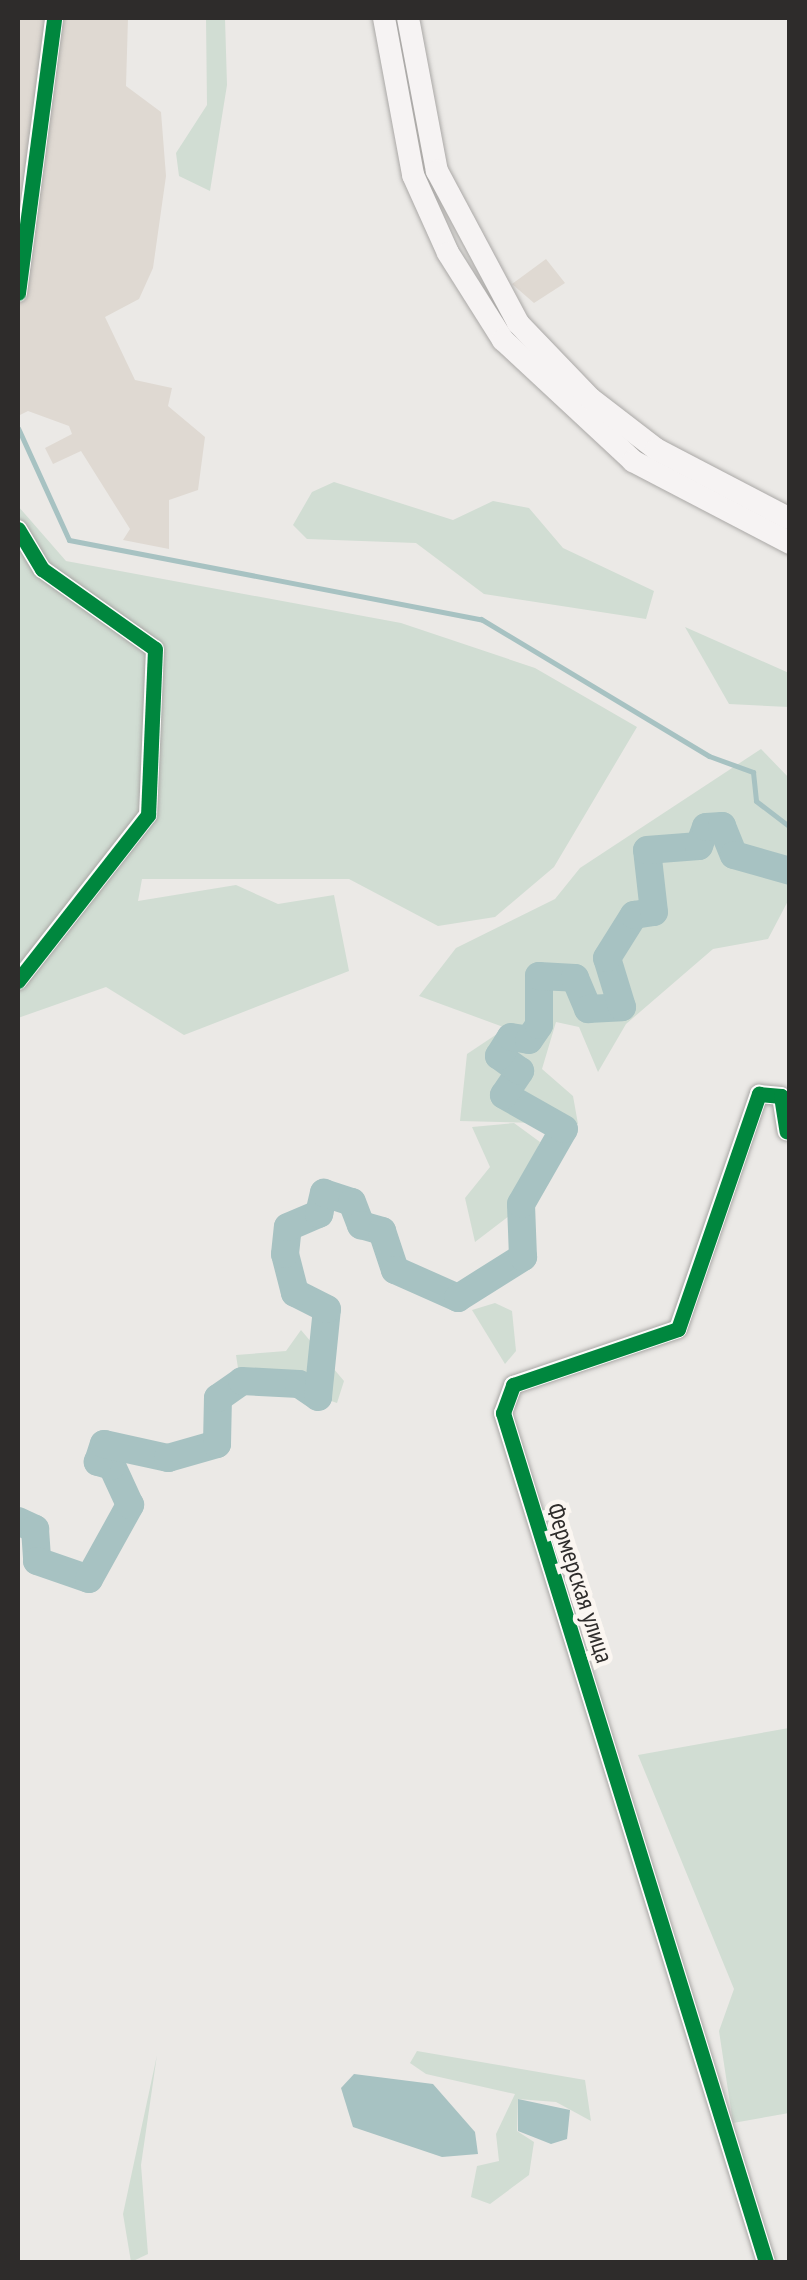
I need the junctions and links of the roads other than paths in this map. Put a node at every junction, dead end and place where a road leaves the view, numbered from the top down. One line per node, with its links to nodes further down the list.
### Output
1 (54, 18): 4 (street)
2 (384, 18): 7 (main road)
3 (408, 18): 5 (main road)
4 (18, 293)
5 (790, 519)
6 (18, 529): 8 (street)
7 (790, 543)
8 (18, 982)
9 (787, 1132): 10 (street, Фермерская улица)
10 (766, 2262)

